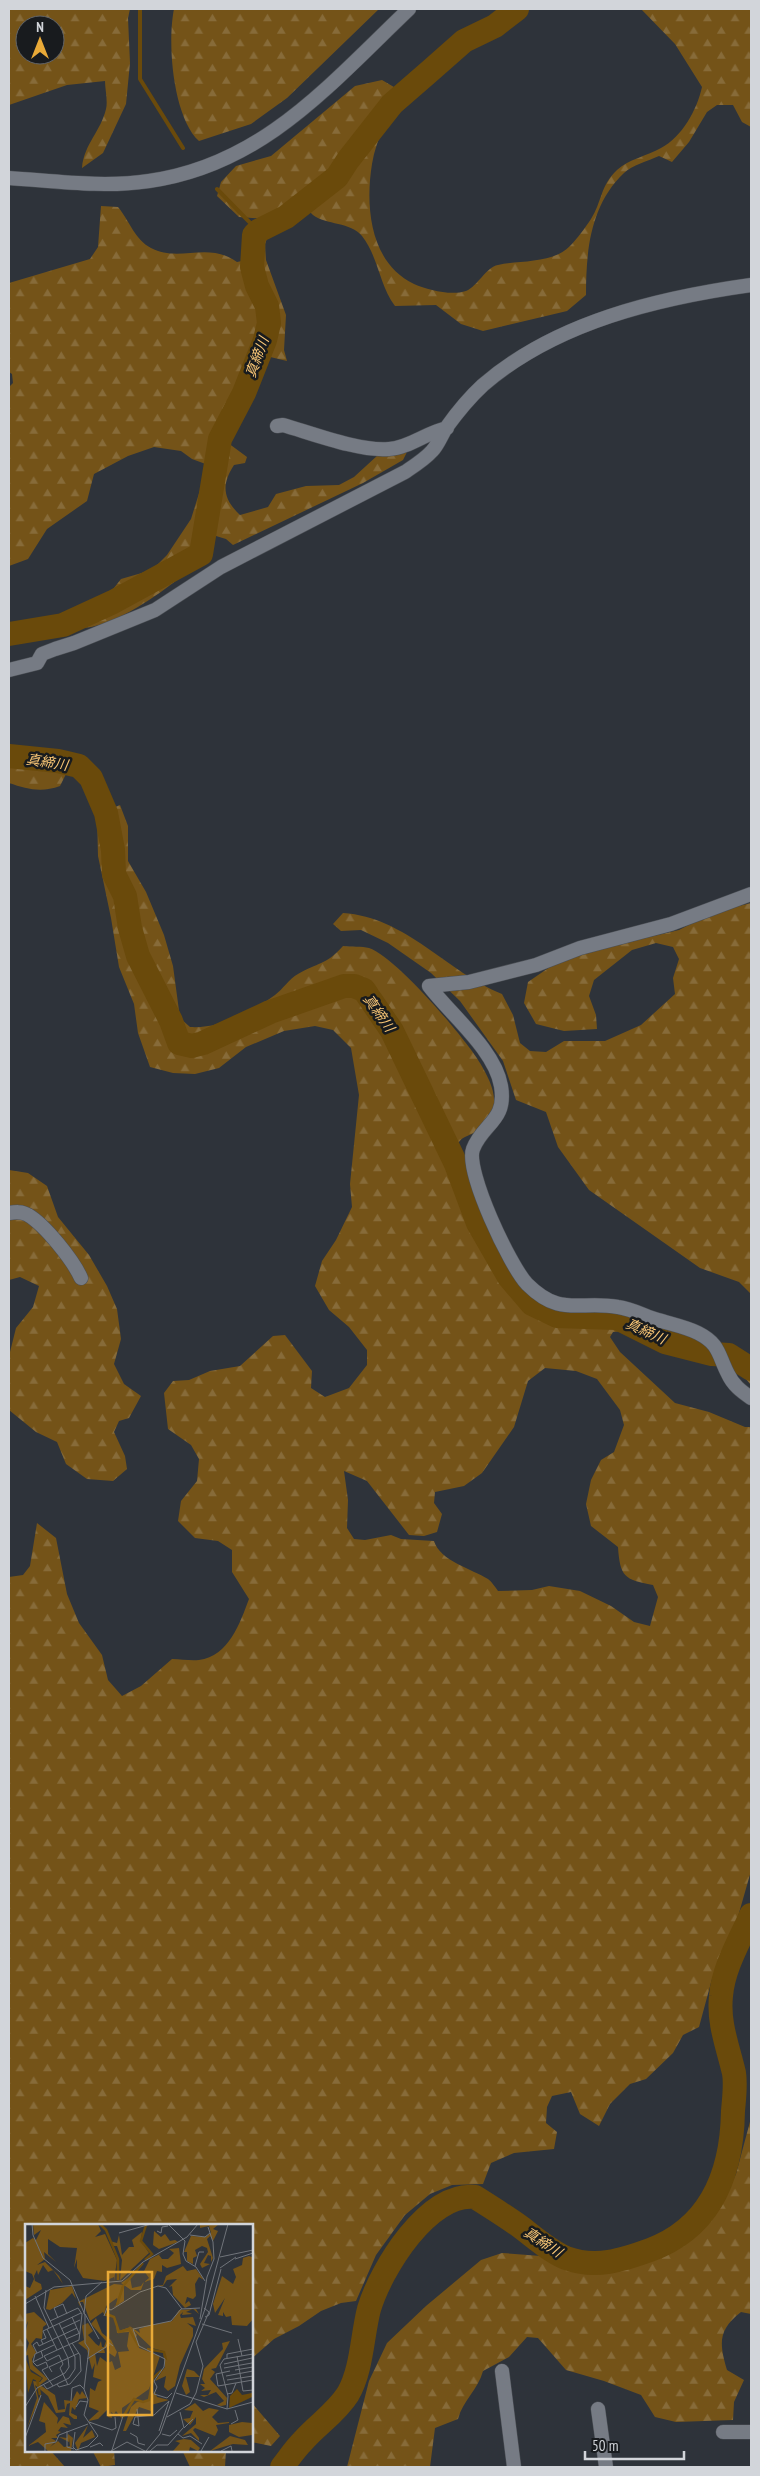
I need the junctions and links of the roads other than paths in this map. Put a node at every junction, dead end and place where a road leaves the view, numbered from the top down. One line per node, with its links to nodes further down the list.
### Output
1 (409, 9): 2 (street)
2 (9, 178)
3 (751, 285): 5 (street)
4 (277, 426): 5 (street)
5 (447, 428): 6 (street)
6 (9, 670)
7 (751, 894): 10 (street)
8 (9, 1212): 9 (street)
9 (81, 1278)
10 (751, 1398)
11 (502, 2371): 15 (street)
12 (598, 2409): 16 (street)
13 (723, 2432): 14 (street)
14 (751, 2432)
15 (514, 2467)
16 (606, 2467)

